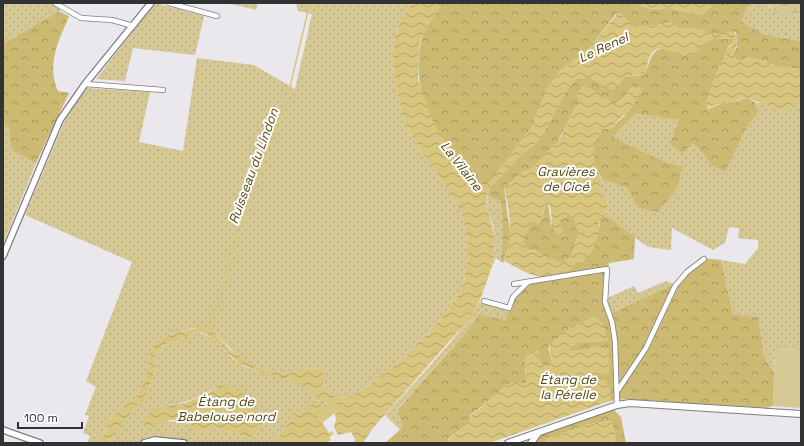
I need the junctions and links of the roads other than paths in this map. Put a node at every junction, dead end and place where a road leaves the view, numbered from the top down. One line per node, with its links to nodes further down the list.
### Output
1 (54, 3): 5 (street)
2 (151, 3): 5 (street)
3 (169, 3): 4 (street)
4 (217, 16)
5 (133, 26): 6 (street)
6 (85, 84): 7 (street); 8 (street)
7 (164, 90)
8 (3, 256)
9 (704, 259): 13 (street)
10 (528, 282): 11 (street); 12 (street); 13 (street)
11 (514, 284)
12 (484, 301)
13 (618, 390): 14 (street)
14 (618, 405): 15 (main road); 17 (main road)
15 (801, 414)
16 (3, 430): 19 (street)
17 (538, 433): 18 (main road); 23 (main road)
18 (523, 438): 22 (main road); 23 (main road)
19 (40, 443)
20 (144, 443): 21 (street)
21 (184, 443)
22 (508, 443)
23 (531, 443)

